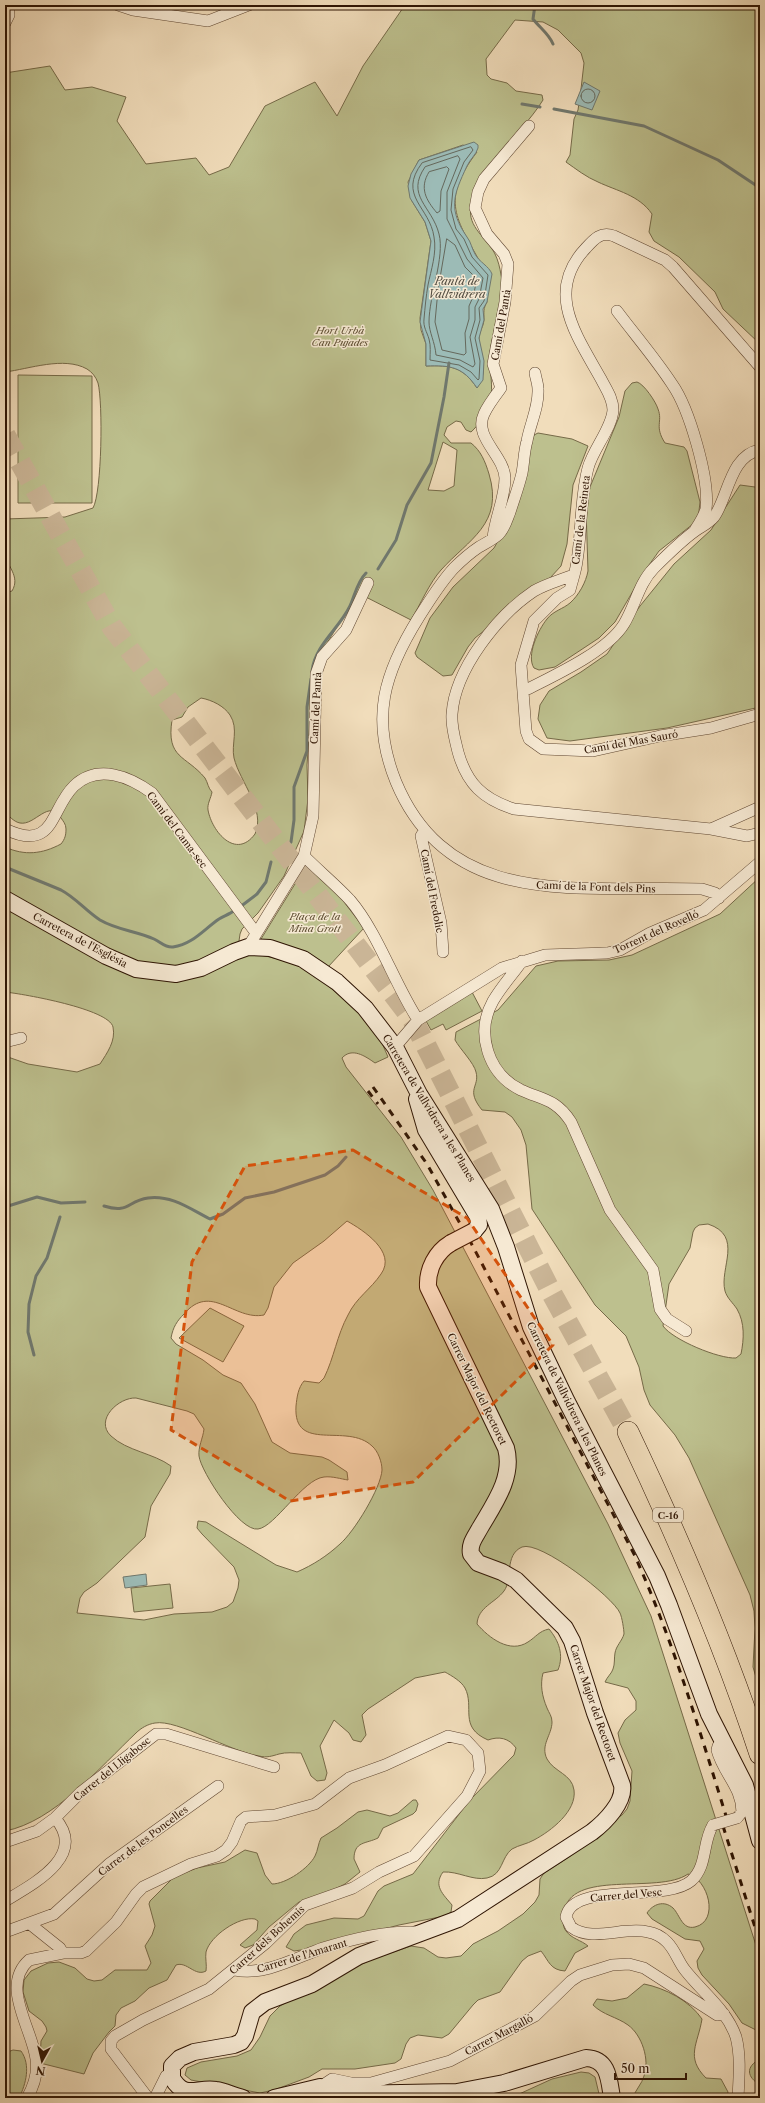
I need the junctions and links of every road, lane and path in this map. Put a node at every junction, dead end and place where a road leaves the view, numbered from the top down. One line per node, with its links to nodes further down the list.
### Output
1 (8, 5): 4 (street)
2 (118, 5): 3 (street)
3 (249, 5)
4 (5, 23)
5 (529, 126): 11 (street, Camí del Pantà)
6 (617, 311): 10 (street)
7 (760, 367): 12 (street, Camí de la Reineta)
8 (535, 374): 11 (street, Camí de la Font dels Pins)
9 (760, 450): 10 (street)
10 (695, 530): 14 (street)
11 (493, 538): 19 (street, Camí de la Font dels Pins)
12 (573, 575): 14 (street, Camí del Mas Sauró); 18 (street, Camí de la Reineta)
13 (368, 583): 21 (street, Camí del Pantà)
14 (524, 691): 15 (street, Camí del Mas Sauró)
15 (760, 714)
16 (760, 807): 18 (street, Camí de la Reineta)
17 (5, 829): 25 (street, Camí del Cama-sec)
18 (711, 829): 20 (street)
19 (424, 831): 23 (street, Camí de la Font dels Pins); 27 (street, Camí del Fredolic)
20 (760, 833)
21 (305, 851): 25 (street); 29 (street)
22 (760, 862): 23 (street, Torrent del Rovelló)
23 (719, 898): 28 (street, Torrent del Rovelló)
24 (5, 899): 26 (street, Carretera de l'Església)
25 (256, 933): 26 (street)
26 (248, 947): 32 (street, Carretera de Vallvidrera a les Planes)
27 (443, 952)
28 (522, 961): 29 (street, Torrent del Rovelló); 34 (street)
29 (418, 1020): 32 (street, Torrent del Rovelló)
30 (21, 1038): 31 (street)
31 (5, 1042)
32 (394, 1047): 33 (street, Carretera de Vallvidrera a les Planes)
33 (419, 1094): 36 (street, Carretera de Vallvidrera a les Planes); 46 (street, Carrer Major del Rectoret, bridge)
34 (686, 1331)
35 (628, 1432): 37 (highway, C-16)
36 (723, 1743): 41 (street, Carretera de Vallvidrera a les Planes); 49 (street, Carrer del Vesc, bridge)
37 (760, 1754)
38 (274, 1767): 40 (street, Carrer del Lligabosc)
39 (218, 1786): 44 (street, Carrer de les Poncelles)
40 (55, 1818): 42 (street, Carrer del Lligabosc); 43 (street)
41 (760, 1841)
42 (5, 1842)
43 (5, 1901)
44 (30, 1924): 45 (street, Carrer de les Poncelles); 47 (street)
45 (5, 1932)
46 (417, 1932): 48 (street, Carrer de l'Amarant); 50 (street, Carrer Major del Rectoret)
47 (63, 1953): 48 (street, Carrer dels Bohemis); 53 (street)
48 (234, 1970): 54 (street, Carrer dels Bohemis)
49 (724, 2014): 51 (street, Carrer Margalló); 59 (street, Carrer del Vesc)
50 (171, 2073): 52 (street); 55 (street)
51 (324, 2087): 57 (street); 58 (street)
52 (188, 2095): 56 (street)
53 (27, 2098)
54 (148, 2098)
55 (155, 2098)
56 (243, 2098)
57 (274, 2098)
58 (612, 2098)
59 (738, 2098)

